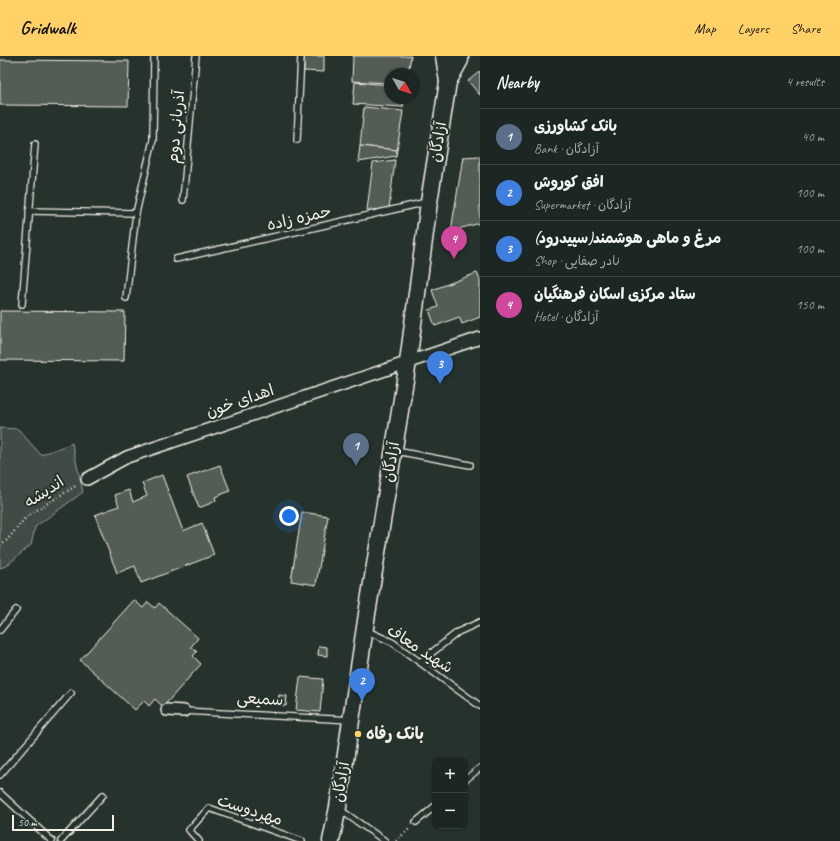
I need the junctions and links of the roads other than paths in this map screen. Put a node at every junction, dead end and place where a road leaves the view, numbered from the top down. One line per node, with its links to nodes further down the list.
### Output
1 (154, 56): 12 (lane)
2 (196, 56): 9 (lane, آذربانی دوم)
3 (301, 56): 7 (lane)
4 (444, 56): 6 (main road)
5 (460, 56): 6 (main road)
6 (448, 82): 10 (main road, آزادگان)
7 (297, 140)
8 (35, 144): 11 (lane)
9 (182, 200)
10 (429, 202): 13 (lane, حمزه زاده); 17 (main road, آزادگان)
11 (29, 211): 12 (lane); 15 (lane)
12 (136, 213): 14 (lane)
13 (176, 259)
14 (126, 298)
15 (22, 304)
16 (480, 338): 17 (street, اهدای خون)
17 (408, 362): 18 (main road, آزادگان); 20 (street, اهدای خون)
18 (393, 450): 19 (lane); 24 (main road, آزادگان)
19 (470, 465)
20 (87, 478)
21 (16, 610): 23 (lane)
22 (480, 622): 25 (lane)
23 (0, 630)
24 (364, 630): 25 (lane, شهید معاف); 30 (main road, آزادگان)
25 (420, 662): 27 (lane, شهید معاف)
26 (71, 693): 32 (lane)
27 (480, 706)
28 (168, 710): 29 (street, سمیعی)
29 (184, 711): 30 (lane, سمیعی)
30 (351, 720): 36 (main road, آزادگان)
31 (480, 768): 33 (lane)
32 (0, 775)
33 (468, 778)
34 (0, 793): 39 (lane)
35 (103, 795): 40 (lane)
36 (338, 808): 43 (main road, آزادگان); 44 (lane)
37 (432, 809): 38 (lane)
38 (416, 822)
39 (52, 841)
40 (60, 841)
41 (199, 841): 42 (lane, مهردوست)
42 (302, 841)
43 (331, 841)
44 (385, 841)

